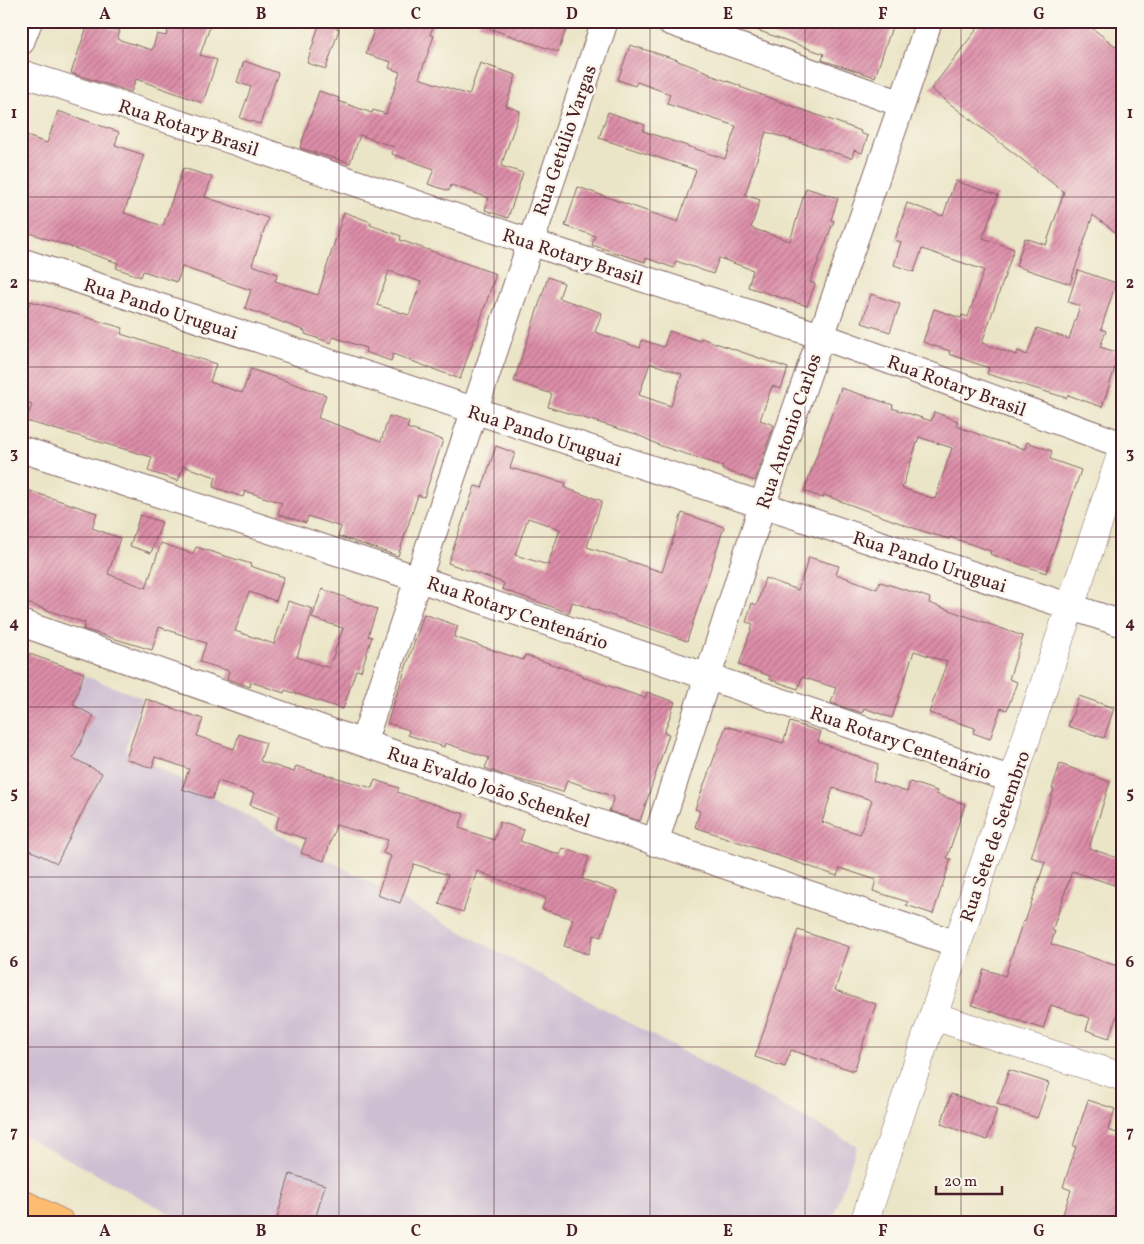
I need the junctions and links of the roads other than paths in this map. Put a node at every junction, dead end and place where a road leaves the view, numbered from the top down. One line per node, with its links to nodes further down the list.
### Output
1 (29, 21): 5 (street)
2 (605, 21): 8 (street, Rua Getúlio Vargas)
3 (668, 21): 7 (street)
4 (929, 21): 7 (street, Rua Antonio Carlos)
5 (21, 42)
6 (21, 72): 8 (street, Rua Rotary Brasil)
7 (902, 104): 10 (street, Rua Antonio Carlos)
8 (529, 242): 10 (street, Rua Rotary Brasil); 11 (street, Rua Getúlio Vargas)
9 (21, 261): 11 (street, Rua Pando Uruguai)
10 (821, 336): 12 (street, Rua Rotary Brasil); 15 (street, Rua Antonio Carlos)
11 (474, 412): 15 (street, Rua Pando Uruguai); 16 (street, Rua Getúlio Vargas)
12 (1123, 445)
13 (21, 449): 16 (street, Rua Rotary Centenário)
14 (1123, 449): 17 (street, Rua Sete de Setembro)
15 (762, 506): 17 (street, Rua Pando Uruguai); 20 (street, Rua Antonio Carlos)
16 (419, 579): 20 (street, Rua Rotary Centenário); 21 (street, Rua Getúlio Vargas)
17 (1070, 606): 19 (street, Rua Pando Uruguai); 22 (street, Rua Sete de Setembro)
18 (21, 624): 21 (street, Rua Evaldo João Schenkel)
19 (1123, 624)
20 (707, 676): 22 (street, Rua Rotary Centenário); 23 (street, Rua Antonio Carlos)
21 (363, 744): 23 (street, Rua Evaldo João Schenkel)
22 (1012, 780): 24 (street, Rua Sete de Setembro)
23 (656, 843): 24 (street, Rua Evaldo João Schenkel)
24 (957, 944): 25 (street, Rua Sete de Setembro)
25 (933, 1016): 26 (street); 29 (street, Rua Sete de Setembro)
26 (1123, 1077)
27 (21, 1203): 28 (highway)
28 (61, 1223)
29 (864, 1223)

